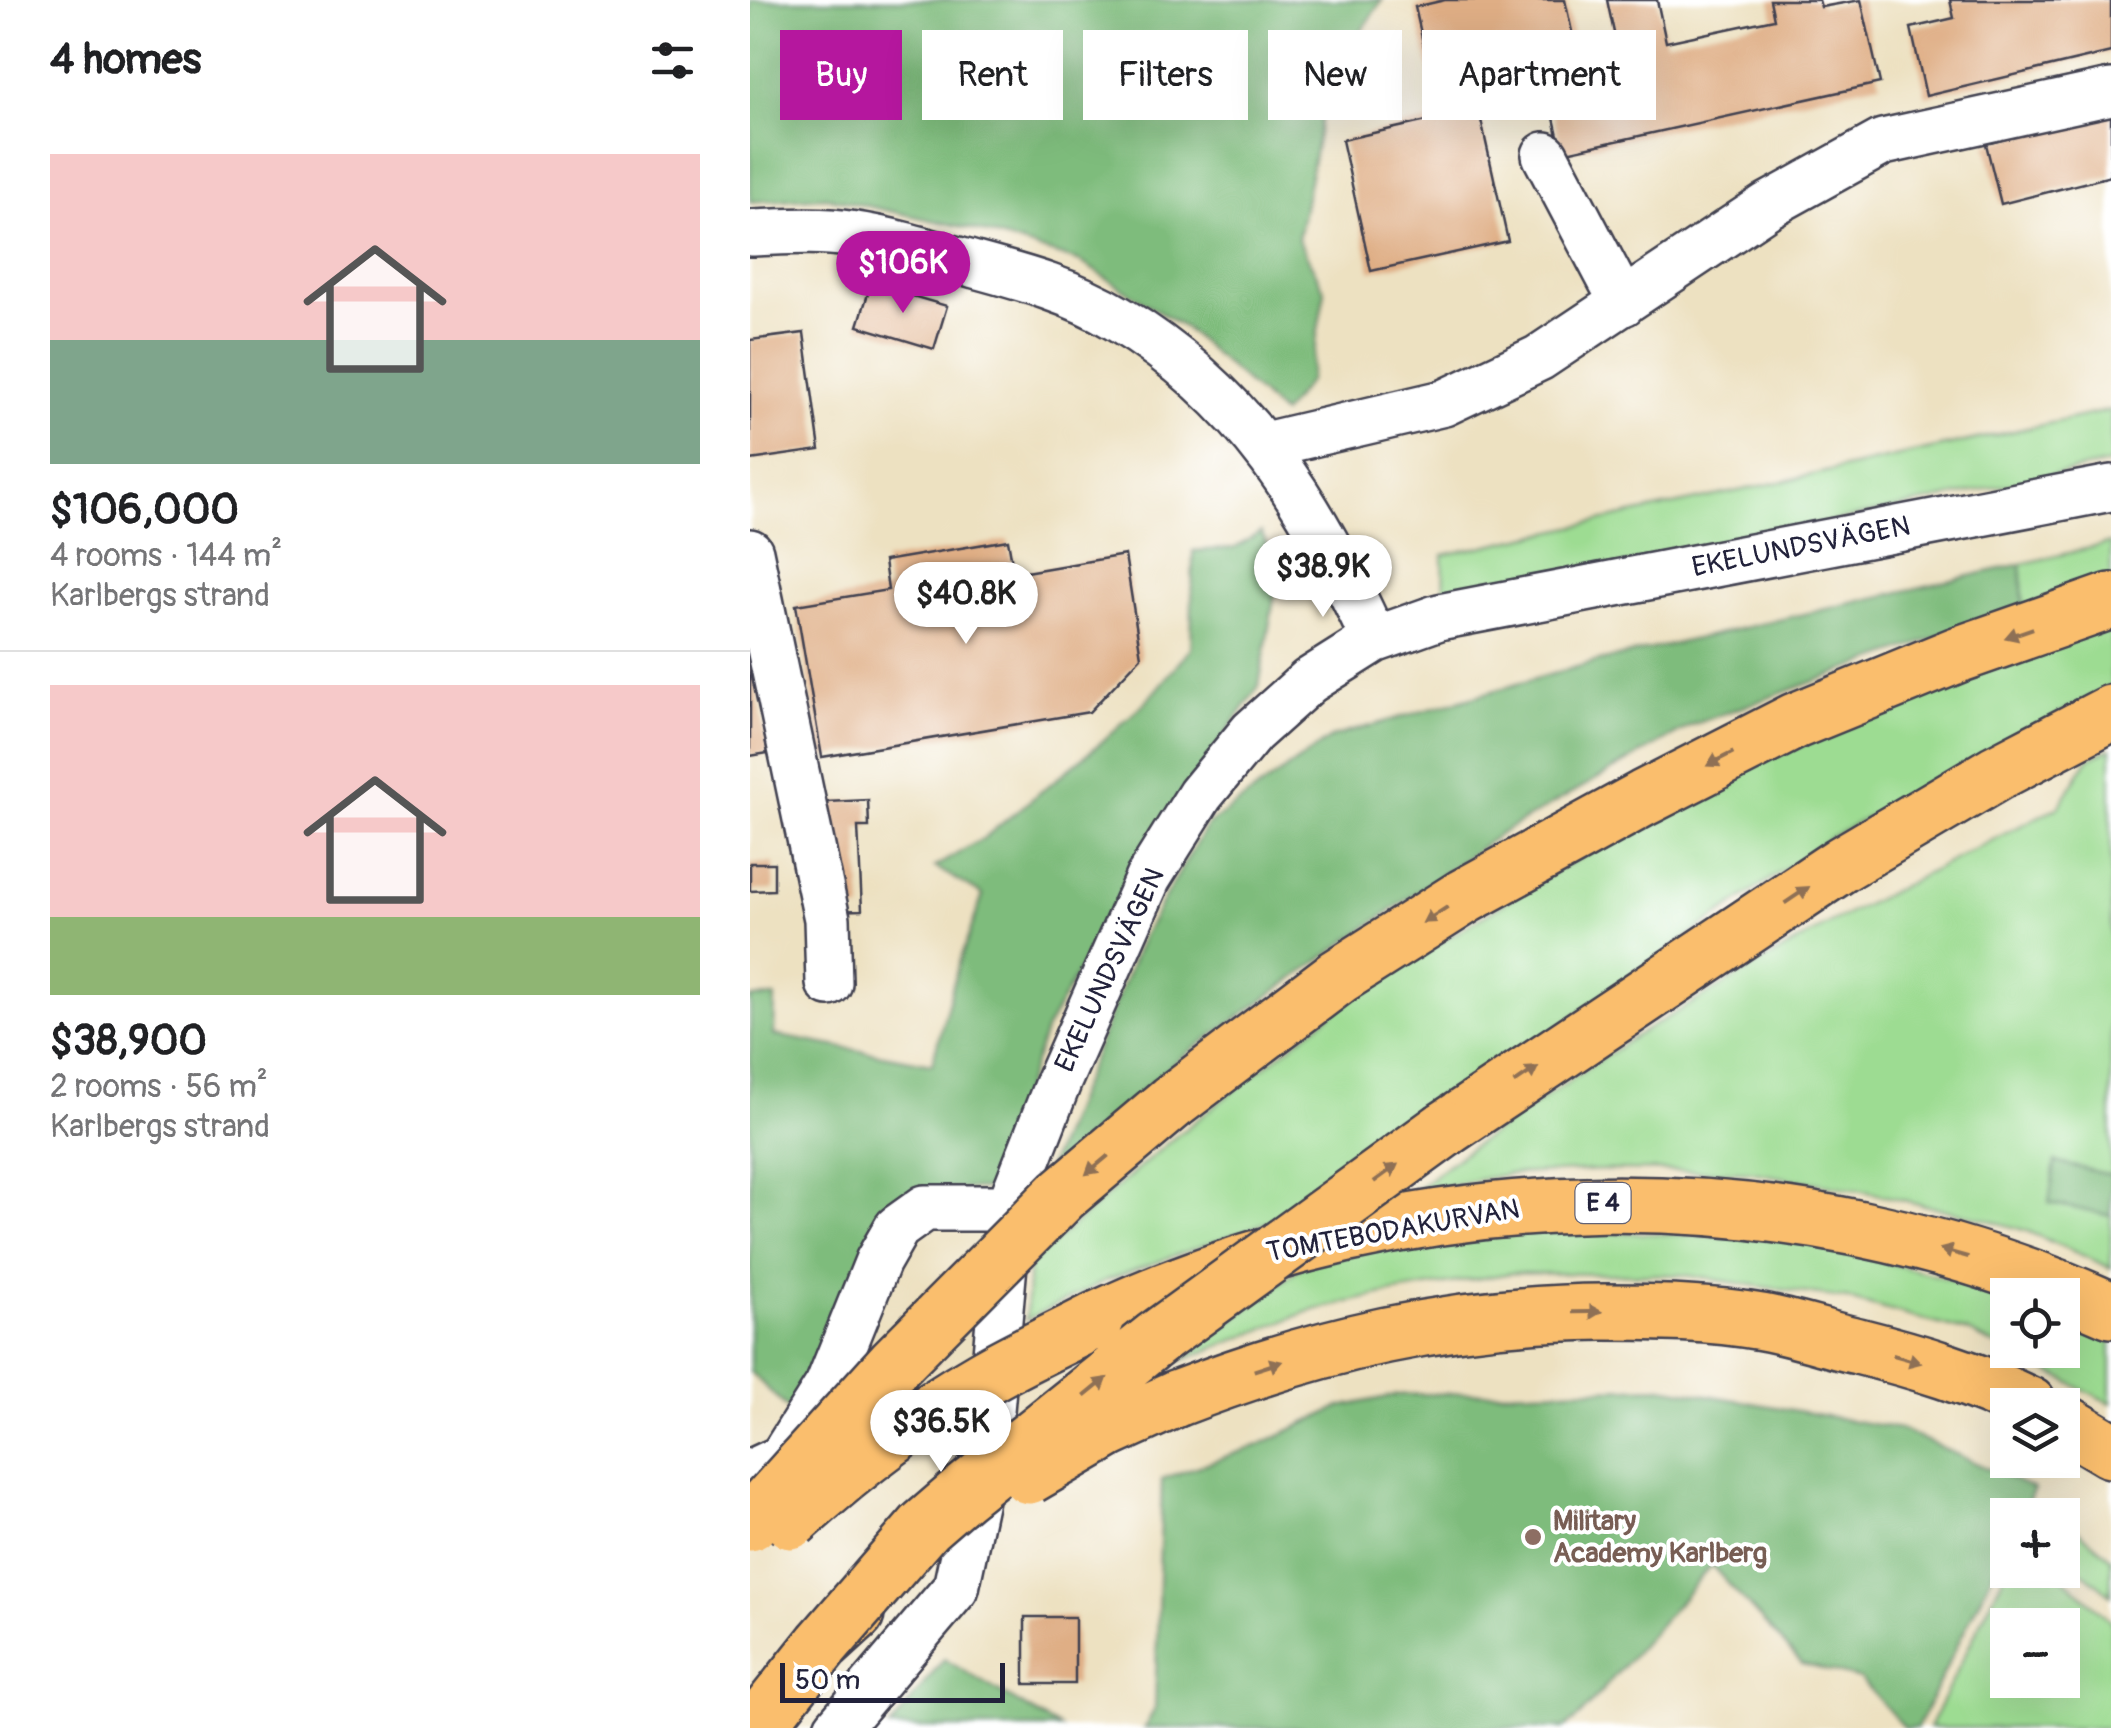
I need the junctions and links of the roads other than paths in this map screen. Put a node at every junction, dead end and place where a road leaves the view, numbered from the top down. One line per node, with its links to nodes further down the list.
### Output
1 (2111, 92): 6 (street)
2 (1545, 155): 6 (street)
3 (750, 233): 4 (street)
4 (849, 234): 5 (street); 7 (street)
5 (750, 262)
6 (1623, 303): 7 (street)
7 (1265, 445): 11 (street)
8 (2111, 488): 11 (street, EKELUNDSVÄGEN)
9 (752, 566): 13 (street)
10 (2111, 601): 20 (highway, one-way to 20, bridge)
11 (1374, 640): 14 (street, EKELUNDSVÄGEN)
12 (2111, 714): 22 (highway, one-way to 12, bridge)
13 (829, 983)
14 (1009, 1208): 19 (street); 24 (street, EKELUNDSVÄGEN)
15 (2111, 1310): 21 (highway, TOMTEBODAKURVAN / E 4, one-way to 21, bridge)
16 (1990, 1388): 22 (highway, one-way to 16, bridge)
17 (2080, 1432): 18 (highway)
18 (2111, 1450)
19 (750, 1473)
20 (750, 1523)
21 (750, 1561)
22 (822, 1645): 23 (highway)
23 (756, 1728)
24 (838, 1728)

